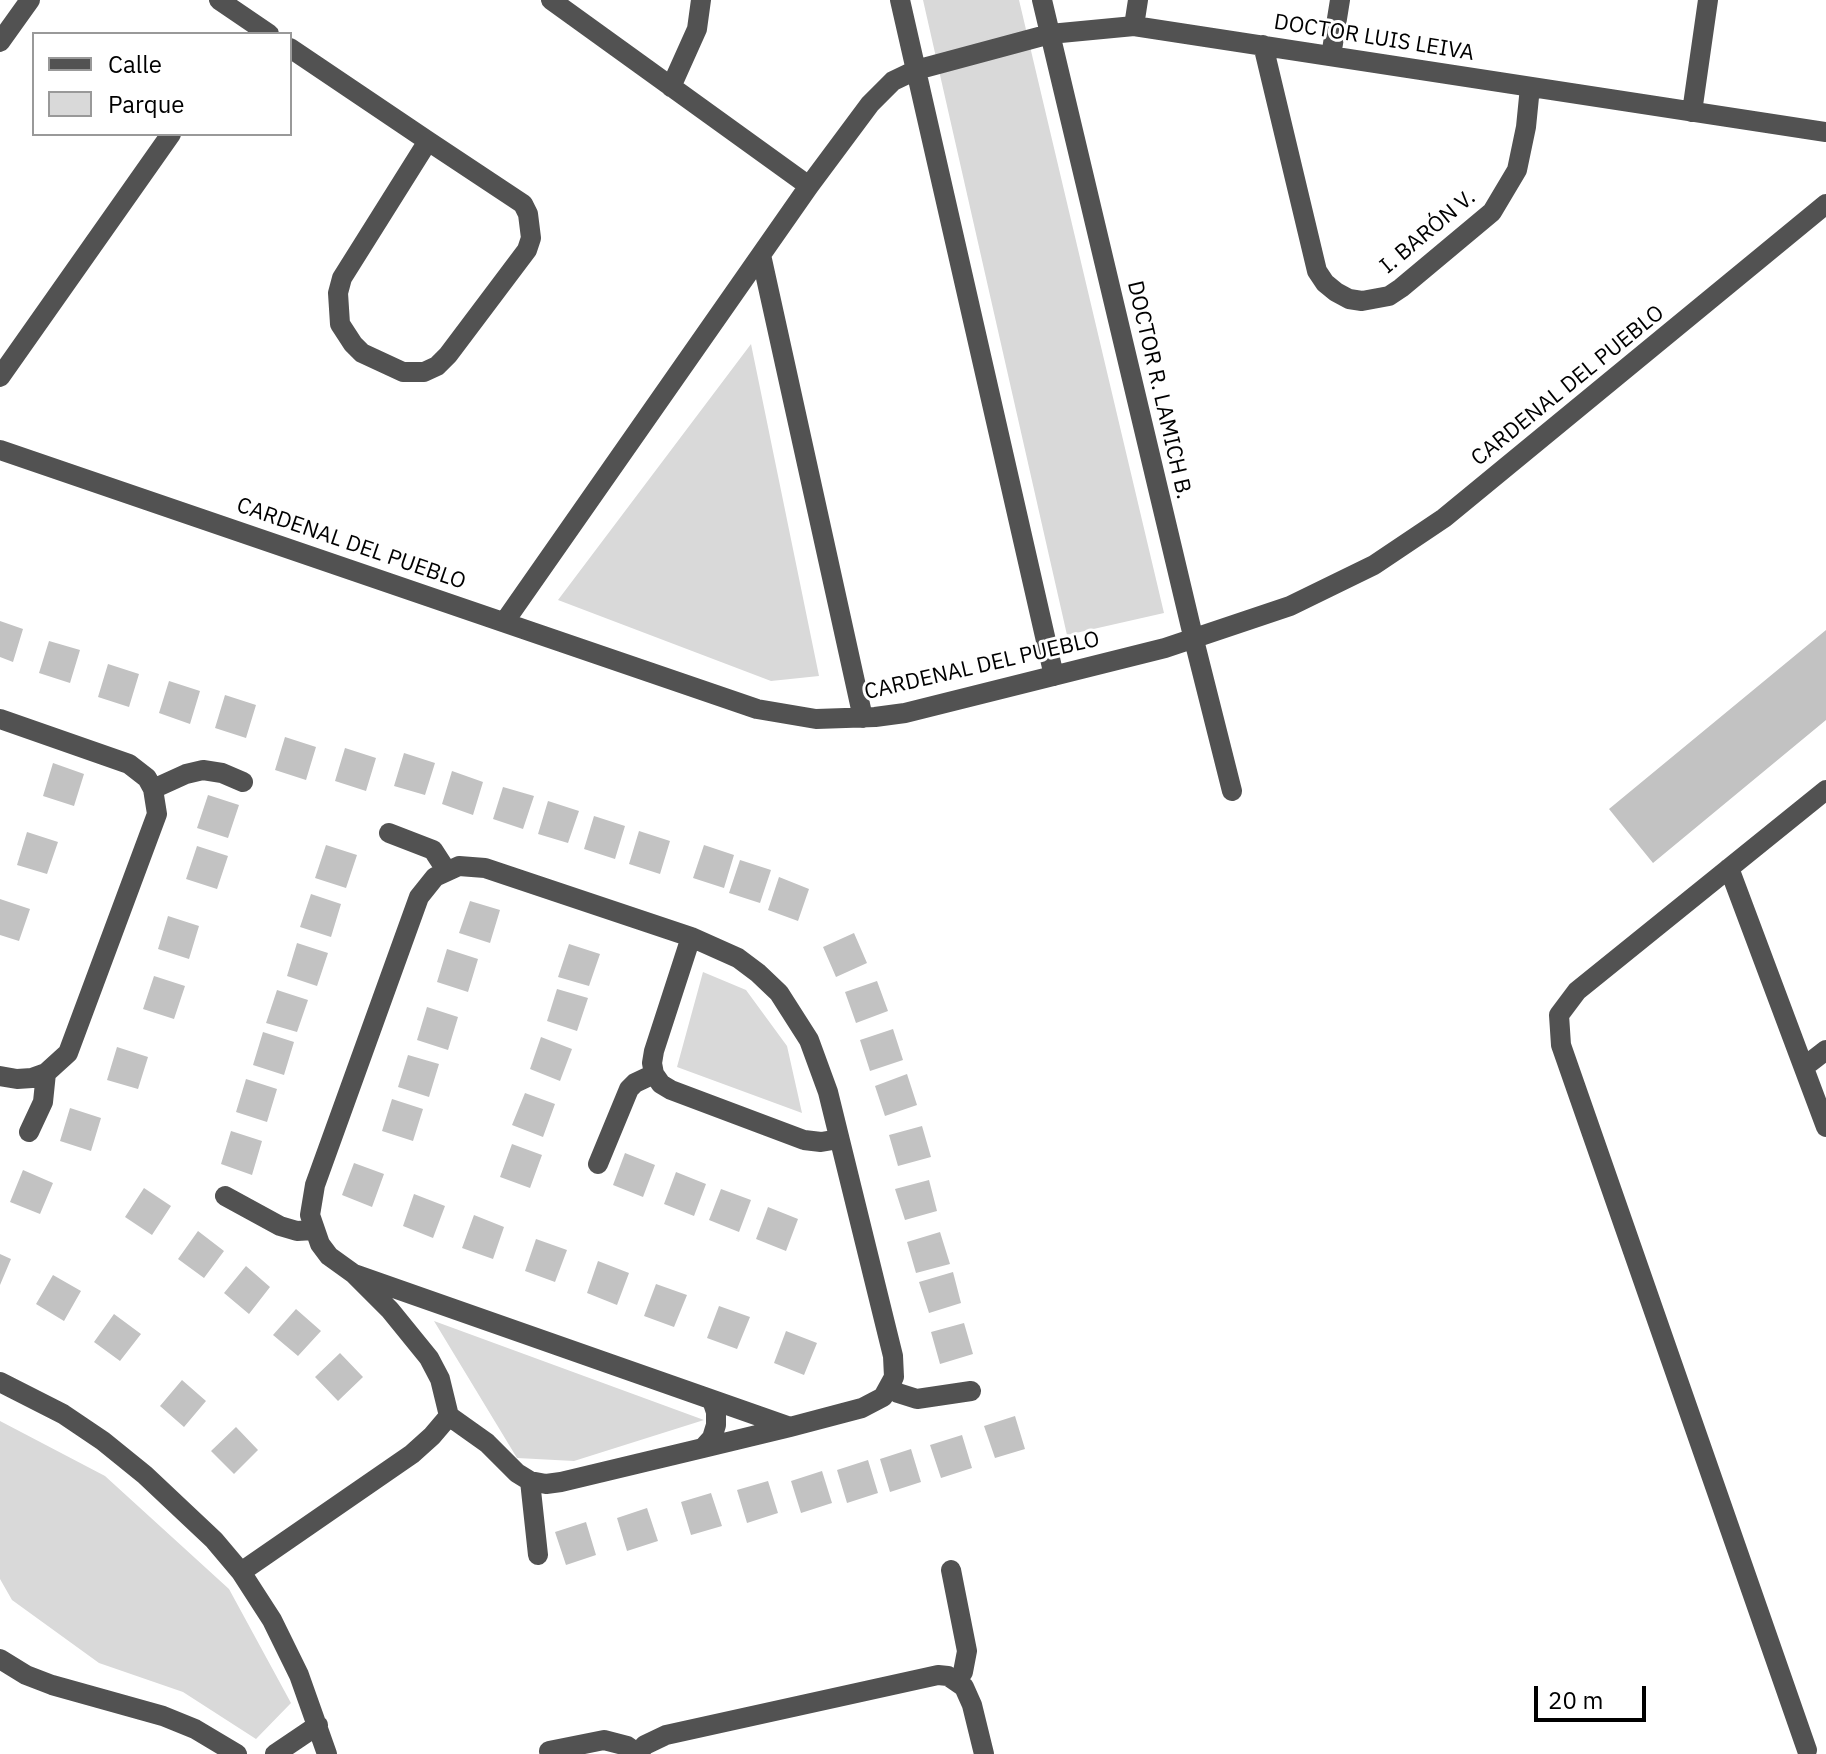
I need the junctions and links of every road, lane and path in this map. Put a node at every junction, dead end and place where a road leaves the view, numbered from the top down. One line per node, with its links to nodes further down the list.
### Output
1 (30, 0): 13 (street)
2 (219, 0): 11 (street)
3 (551, 0): 18 (street)
4 (701, 0): 18 (street)
5 (900, 0): 17 (street)
6 (1042, 0): 12 (street, DOCTOR R. LAMICH B.)
7 (1138, 0): 10 (street)
8 (1340, 0): 16 (street)
9 (1708, 0): 20 (street)
10 (1134, 26): 12 (street, DOCTOR LUIS LEIVA); 14 (street, DOCTOR LUIS LEIVA)
11 (246, 28)
12 (1050, 34): 17 (street, DOCTOR LUIS LEIVA); 30 (street, DOCTOR R. LAMICH B.)
13 (0, 42)
14 (1263, 45): 16 (street, DOCTOR LUIS LEIVA); 19 (street, I. BARÓN V.)
15 (292, 49): 23 (street)
16 (1331, 56): 19 (street, DOCTOR LUIS LEIVA)
17 (916, 70): 24 (street, DOCTOR LUIS LEIVA); 31 (street)
18 (671, 87): 24 (street)
19 (1530, 87): 20 (street, DOCTOR LUIS LEIVA)
20 (1692, 112): 21 (street, DOCTOR LUIS LEIVA)
21 (1826, 132)
22 (170, 136): 27 (street)
23 (428, 141): 23 (street)
24 (809, 186): 26 (street, DOCTOR LUIS LEIVA)
25 (1826, 204): 30 (street, CARDENAL DEL PUEBLO)
26 (761, 255): 29 (street, DOCTOR LUIS LEIVA); 32 (street)
27 (0, 377)
28 (0, 450): 29 (street, CARDENAL DEL PUEBLO)
29 (505, 621): 32 (street, CARDENAL DEL PUEBLO)
30 (1193, 636): 31 (street, CARDENAL DEL PUEBLO); 37 (street, DOCTOR R. LAMICH B.)
31 (1054, 676): 32 (street, CARDENAL DEL PUEBLO)
32 (863, 718)
33 (0, 719): 35 (street)
34 (243, 782): 35 (street)
35 (153, 789): 44 (street)
36 (1826, 790): 39 (street)
37 (1232, 791)
38 (389, 833): 40 (street)
39 (1729, 868): 43 (street); 72 (street)
40 (446, 870): 41 (street); 52 (street)
41 (691, 937): 45 (street); 49 (street)
42 (1826, 1050): 43 (street)
43 (1804, 1067): 47 (street)
44 (46, 1073): 46 (street); 48 (street)
45 (654, 1074): 49 (street); 50 (street)
46 (0, 1076)
47 (1826, 1127)
48 (29, 1132)
49 (839, 1139): 57 (street)
50 (598, 1164)
51 (225, 1196): 52 (street)
52 (314, 1230): 53 (street)
53 (354, 1274): 54 (street); 55 (street)
54 (433, 1302): 55 (street); 59 (street)
55 (410, 1332): 60 (street)
56 (0, 1382): 66 (street)
57 (890, 1387): 58 (street); 61 (street)
58 (971, 1391)
59 (712, 1400): 61 (street); 62 (street)
60 (449, 1416): 63 (street); 66 (street)
61 (790, 1427): 62 (street)
62 (703, 1448): 63 (street)
63 (530, 1481): 64 (street)
64 (538, 1555)
65 (951, 1570): 68 (street)
66 (241, 1572): 69 (street)
67 (0, 1659): 73 (street)
68 (957, 1681): 76 (street); 77 (street)
69 (318, 1725): 74 (street); 75 (street)
70 (1826, 1739): 72 (street)
71 (549, 1751): 76 (street)
72 (1803, 1752)
73 (237, 1754)
74 (275, 1754)
75 (327, 1754)
76 (637, 1754)
77 (984, 1754)

